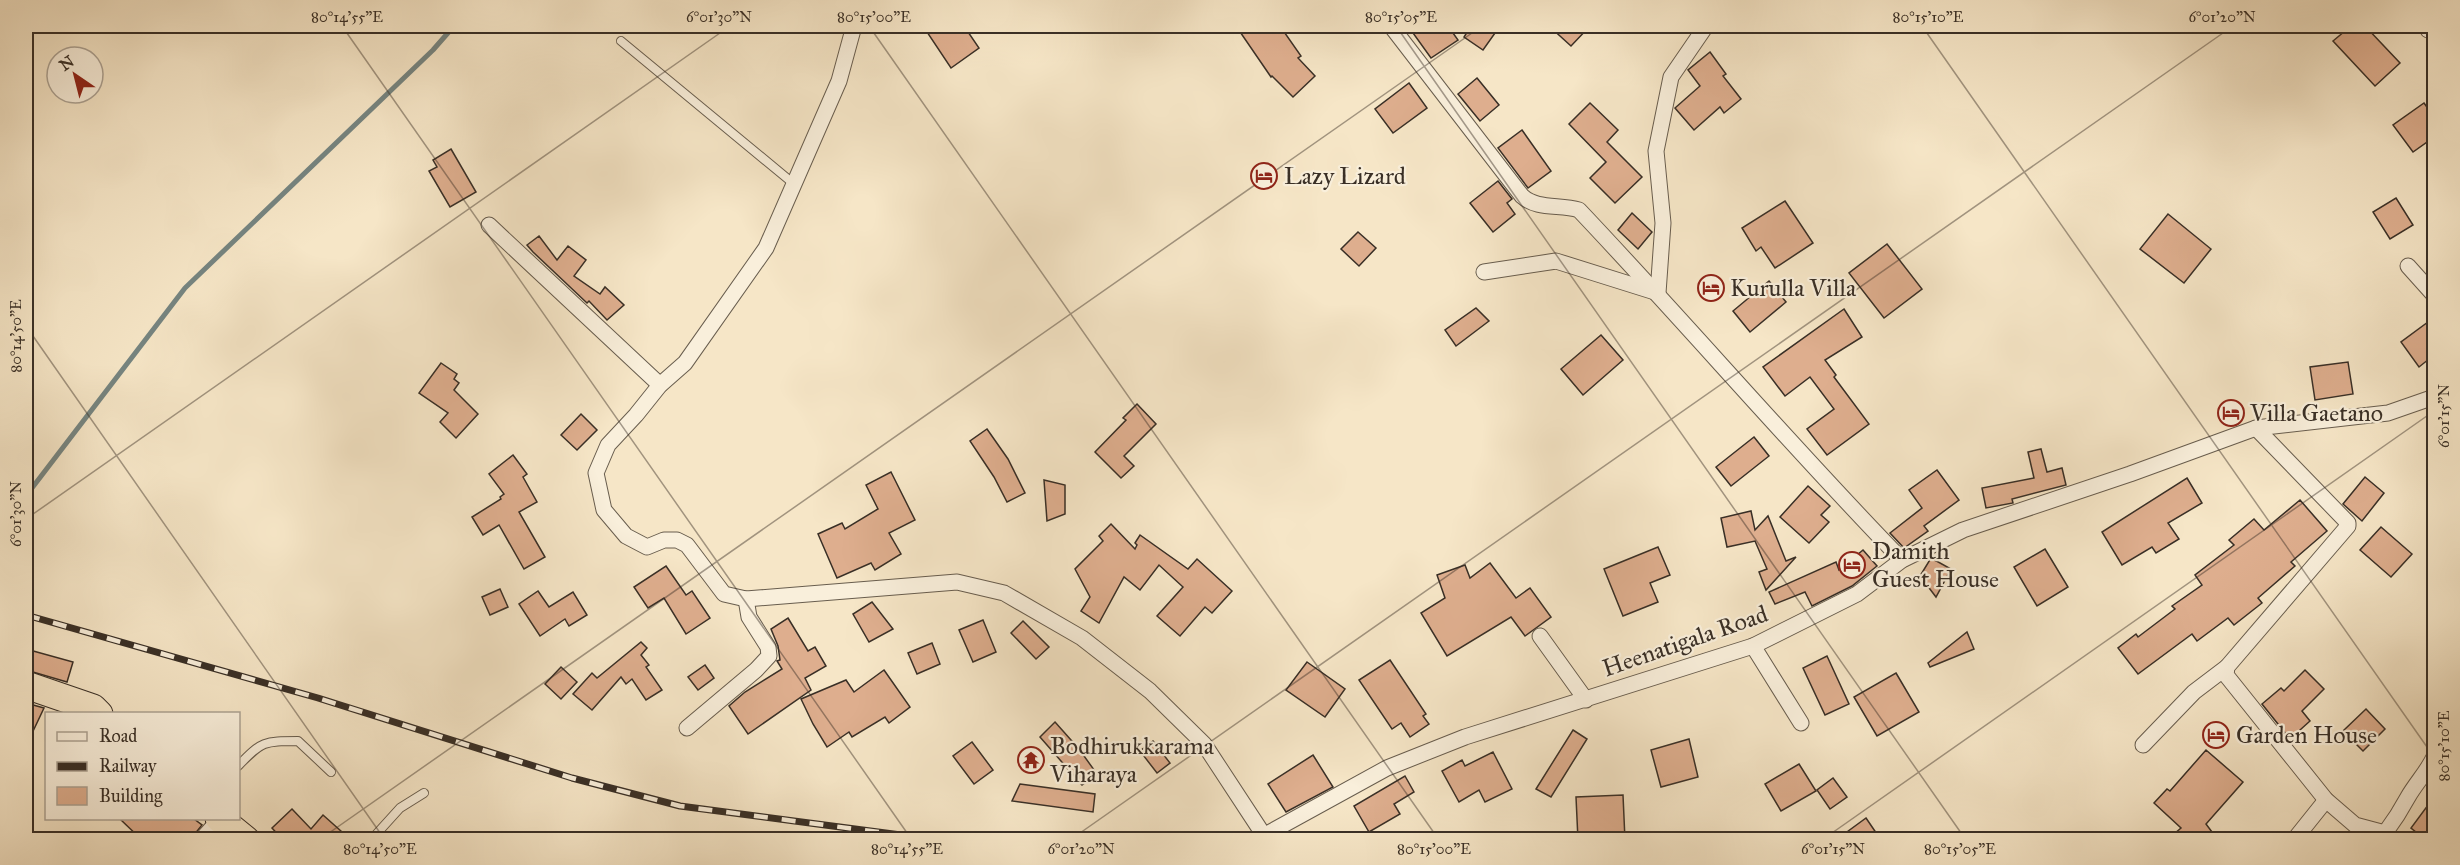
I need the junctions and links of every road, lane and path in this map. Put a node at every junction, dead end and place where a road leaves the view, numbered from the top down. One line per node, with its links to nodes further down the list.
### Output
1 (854, 26): 5 (street)
2 (1391, 26): 9 (street)
3 (1706, 26): 9 (street)
4 (621, 41): 5 (lane)
5 (794, 184): 11 (street)
6 (489, 225): 11 (street)
7 (2408, 266): 10 (street)
8 (1484, 272): 9 (street)
9 (1658, 293): 14 (street)
10 (2434, 295)
11 (660, 385): 15 (street)
12 (2434, 397): 13 (street, Heenatigala Road)
13 (2256, 428): 14 (street, Heenatigala Road); 18 (street)
14 (1902, 560): 17 (street, Heenatigala Road)
15 (746, 599): 23 (street); 32 (street)
16 (1540, 636): 20 (street)
17 (1753, 646): 20 (street, Heenatigala Road); 22 (street)
18 (2227, 667): 24 (street); 29 (street)
19 (26, 686): 21 (highway)
20 (1586, 700): 32 (street, Heenatigala Road)
21 (97, 712)
22 (1801, 723)
23 (687, 728)
24 (2143, 745)
25 (2434, 757): 33 (street)
26 (240, 764): 27 (lane)
27 (331, 772)
28 (424, 794): 36 (lane)
29 (2326, 800): 33 (street); 37 (street)
30 (219, 820): 34 (street)
31 (221, 820): 35 (highway)
32 (1259, 837)
33 (2389, 837)
34 (201, 840)
35 (246, 840)
36 (371, 840)
37 (2294, 840)

